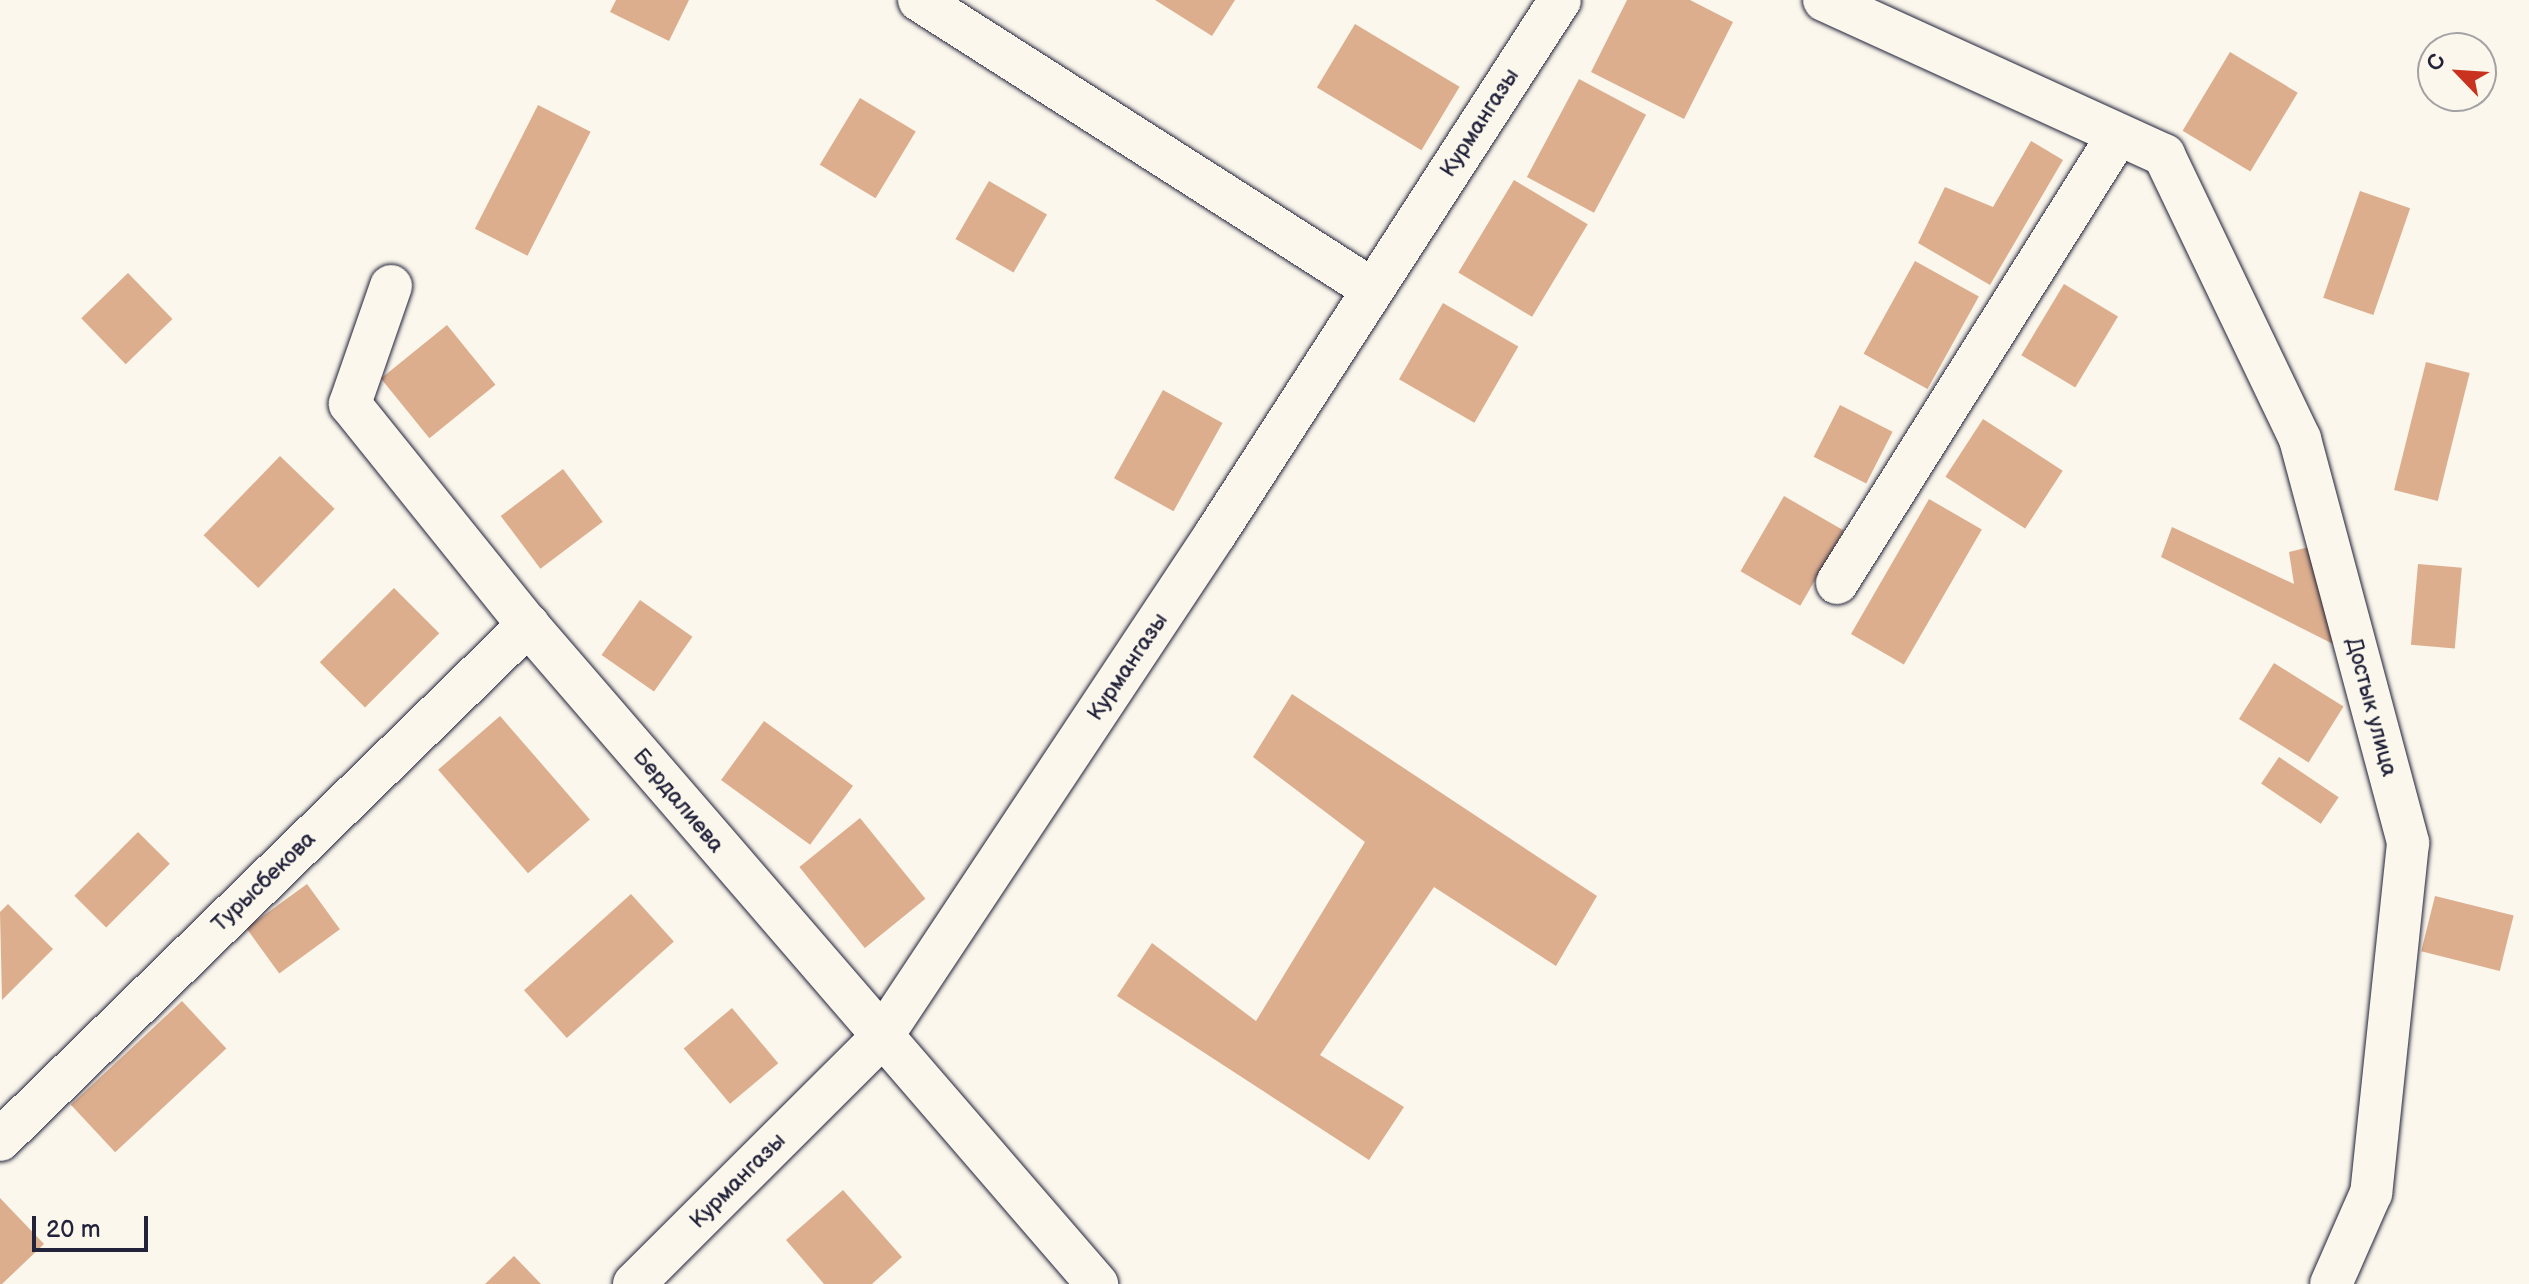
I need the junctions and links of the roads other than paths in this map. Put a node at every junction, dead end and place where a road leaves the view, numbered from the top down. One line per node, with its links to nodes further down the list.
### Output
1 (919, 0): 6 (street)
2 (1560, 0): 6 (street, Курмангазы)
3 (1824, 0): 4 (street)
4 (2118, 135): 7 (street); 13 (street, Достык улица)
5 (391, 286): 8 (street, Бердалиева)
6 (1372, 289): 9 (street, Курмангазы)
7 (1837, 583)
8 (528, 625): 9 (street, Бердалиева); 10 (street, Турысбекова)
9 (881, 1038): 11 (street, Курмангазы); 12 (street, Бердалиева)
10 (0, 1140)
11 (634, 1284)
12 (1097, 1284)
13 (2331, 1284)

